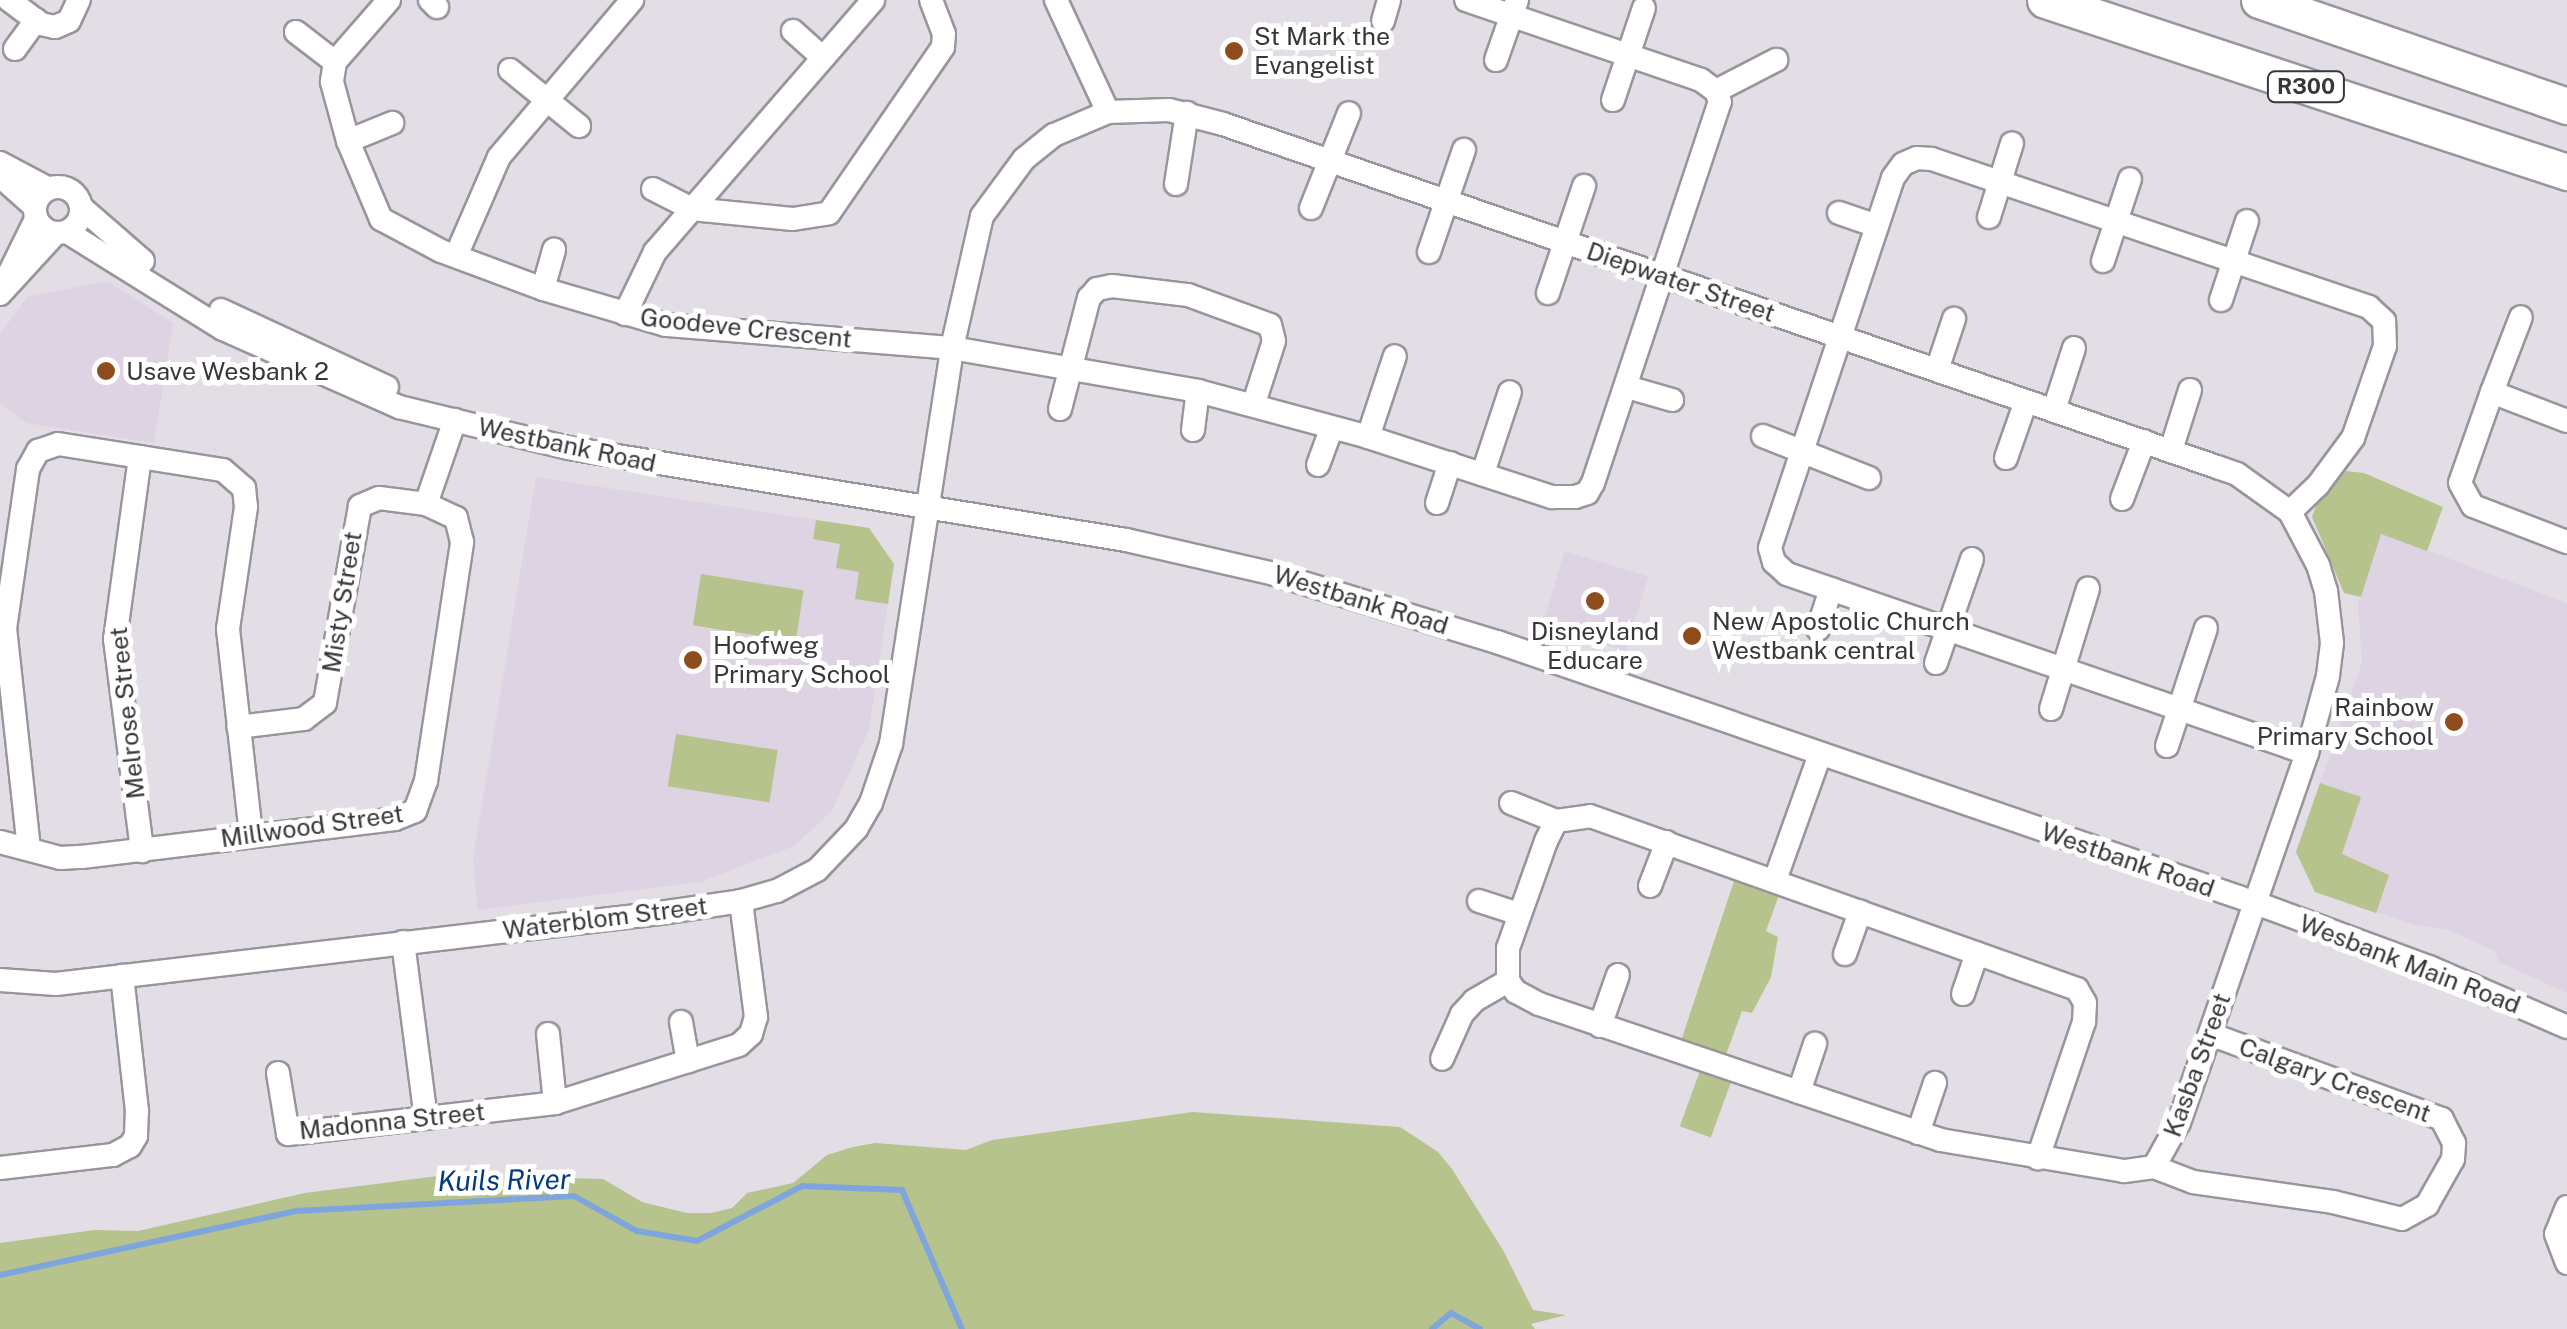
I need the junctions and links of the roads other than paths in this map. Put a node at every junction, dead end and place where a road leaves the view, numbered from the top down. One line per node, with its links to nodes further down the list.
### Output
1 (9, 0): 13 (street)
2 (80, 0): 13 (street)
3 (389, 0): 21 (street)
4 (873, 0): 18 (street)
5 (931, 0): 47 (street)
6 (1056, 0): 27 (street)
7 (1466, 0): 11 (street)
8 (2045, 0): 37 (highway, R300)
9 (2259, 0): 26 (highway)
10 (625, 2): 24 (street)
11 (1514, 8): 17 (street); 19 (street)
12 (1644, 8): 17 (street)
13 (36, 20): 16 (street)
14 (794, 31): 18 (street)
15 (296, 32): 21 (street)
16 (15, 49)
17 (1628, 55): 23 (street); 25 (street)
18 (823, 58): 47 (street)
19 (1496, 60)
20 (1776, 60): 23 (street)
21 (336, 62): 32 (street, Goodeve Crescent)
22 (510, 70): 24 (street)
23 (1716, 91): 60 (street)
24 (546, 98): 31 (street); 57 (street)
25 (1613, 100)
26 (2567, 106)
27 (1108, 112): 28 (street, Diepwater Street); 69 (street, Diepwater Street)
28 (1187, 113): 35 (street, Diepwater Street); 41 (street)
29 (1349, 113): 35 (street)
30 (392, 124): 32 (street)
31 (578, 126)
32 (348, 141): 57 (street, Goodeve Crescent)
33 (2012, 144): 40 (street)
34 (1464, 150): 44 (street)
35 (1330, 160): 44 (street, Diepwater Street); 46 (street)
36 (0, 163): 49 (street)
37 (2567, 172)
38 (0, 176): 49 (street)
39 (2130, 178): 52 (street)
40 (2001, 182): 50 (street); 52 (street); 53 (street)
41 (1176, 184)
42 (1584, 186): 54 (street)
43 (653, 188): 47 (street)
44 (1447, 201): 54 (street, Diepwater Street); 56 (street)
45 (82, 207): 49 (street); 49 (street, Westbank Road); 84 (street, Westbank Road)
46 (1311, 208)
47 (692, 210): 65 (street)
48 (1839, 213): 53 (street)
49 (49, 216): 62 (street); 84 (street, Westbank Road)
50 (1989, 218)
51 (2247, 221): 59 (street)
52 (2117, 222): 58 (street); 59 (street)
53 (1877, 226): 68 (street)
54 (1566, 242): 60 (street, Diepwater Street); 63 (street)
55 (554, 250): 61 (street)
56 (1429, 252)
57 (456, 256): 61 (street, Goodeve Crescent)
58 (2104, 261)
59 (2234, 261): 64 (street); 103 (street)
60 (1665, 276): 68 (street, Diepwater Street); 74 (street)
61 (543, 289): 65 (street, Goodeve Crescent)
62 (0, 293)
63 (1548, 293)
64 (2221, 300)
65 (625, 314): 69 (street, Goodeve Crescent)
66 (2521, 317): 78 (street)
67 (1954, 319): 73 (street)
68 (1840, 336): 73 (street, Diepwater Street); 91 (street)
69 (952, 348): 72 (street, Goodeve Crescent); 102 (street, Diepwater Street)
70 (2074, 348): 83 (street)
71 (1395, 356): 89 (street)
72 (1067, 370): 76 (street, Goodeve Crescent); 81 (street); 82 (street)
73 (1937, 370): 80 (street, Diepwater Street)
74 (1626, 386): 79 (street); 97 (street, Goodeve Crescent)
75 (2190, 390): 92 (street)
76 (1198, 391): 81 (street, Goodeve Crescent); 87 (street)
77 (1510, 392): 97 (street)
78 (2492, 392): 85 (street); 104 (street)
79 (1672, 400)
80 (2026, 400): 83 (street, Diepwater Street); 94 (street)
81 (1254, 404): 86 (street, Goodeve Crescent)
82 (1060, 410)
83 (2054, 410): 90 (street, Diepwater Street)
84 (447, 417): 100 (street); 102 (street, Westbank Road)
85 (2567, 421)
86 (1332, 427): 89 (street, Goodeve Crescent); 96 (street)
87 (1192, 430)
88 (1763, 436): 91 (street)
89 (1368, 437): 95 (street, Goodeve Crescent)
90 (2144, 441): 92 (street, Diepwater Street); 99 (street)
91 (1802, 450): 98 (street); 107 (street)
92 (2170, 450): 103 (street, Diepwater Street)
93 (140, 457): 115 (street); 124 (street); 125 (street, Melrose Street)
94 (2006, 458)
95 (1450, 463): 97 (street, Goodeve Crescent); 101 (street)
96 (1318, 465)
97 (1482, 473)
98 (1869, 478)
99 (2122, 499)
100 (426, 504): 115 (street, Misty Street); 121 (street, Millwood Street)
101 (1436, 504)
102 (926, 506): 118 (street, Westbank Road); 129 (street, Waterblom Street)
103 (2290, 512): 117 (street, Diepwater Street)
104 (2567, 542)
105 (1972, 558): 110 (street)
106 (2088, 588): 112 (street)
107 (1831, 589): 109 (street); 110 (street)
108 (2206, 628): 114 (street)
109 (1818, 629)
110 (1947, 629): 111 (street); 112 (street)
111 (1936, 662)
112 (2063, 669): 113 (street); 114 (street)
113 (2051, 709)
114 (2180, 709): 116 (street); 117 (street)
115 (238, 727): 121 (street)
116 (2167, 746)
117 (2306, 753): 130 (street, Diepwater Street)
118 (1820, 754): 126 (street); 130 (street, Westbank Road)
119 (1511, 803): 120 (street)
120 (1556, 821): 123 (street); 132 (street)
121 (252, 835): 125 (street, Millwood Street)
122 (0, 842): 124 (street, Millwood Street)
123 (1667, 842): 126 (street); 127 (street)
124 (29, 849): 125 (street, Millwood Street)
125 (142, 851)
126 (1775, 880): 131 (street)
127 (1650, 886)
128 (1479, 900): 132 (street)
129 (741, 901): 133 (street, Waterblom Street); 148 (street, Madonna Street)
130 (2253, 902): 143 (street, Wesbank Main Road); 145 (street, Kasba Street)
131 (1860, 912): 134 (street); 135 (street)
132 (1519, 914): 139 (street)
133 (403, 942): 136 (street, Waterblom Street); 153 (street)
134 (1977, 953): 140 (street); 155 (street)
135 (1844, 954)
136 (122, 976): 138 (street, Waterblom Street); 156 (street)
137 (1618, 976): 142 (street)
138 (0, 980)
139 (1508, 981): 142 (street, Kasba Street); 147 (street)
140 (1963, 994)
141 (681, 1022): 148 (street)
142 (1600, 1026): 151 (street, Kasba Street)
143 (2567, 1027)
144 (548, 1034): 152 (street)
145 (2210, 1034): 157 (street, Kasba Street); 157 (street, Calgary Crescent)
146 (1815, 1044): 151 (street)
147 (1442, 1059)
148 (688, 1062): 152 (street, Madonna Street)
149 (278, 1073): 153 (street, Madonna Street)
150 (1935, 1083): 154 (street)
151 (1799, 1092): 154 (street, Kasba Street)
152 (555, 1103): 153 (street, Madonna Street)
153 (426, 1118)
154 (1918, 1132): 155 (street, Kasba Street)
155 (2038, 1158): 157 (street, Kasba Street)
156 (1, 1161)
157 (2154, 1167)
158 (2567, 1207): 159 (street)
159 (2567, 1263)

